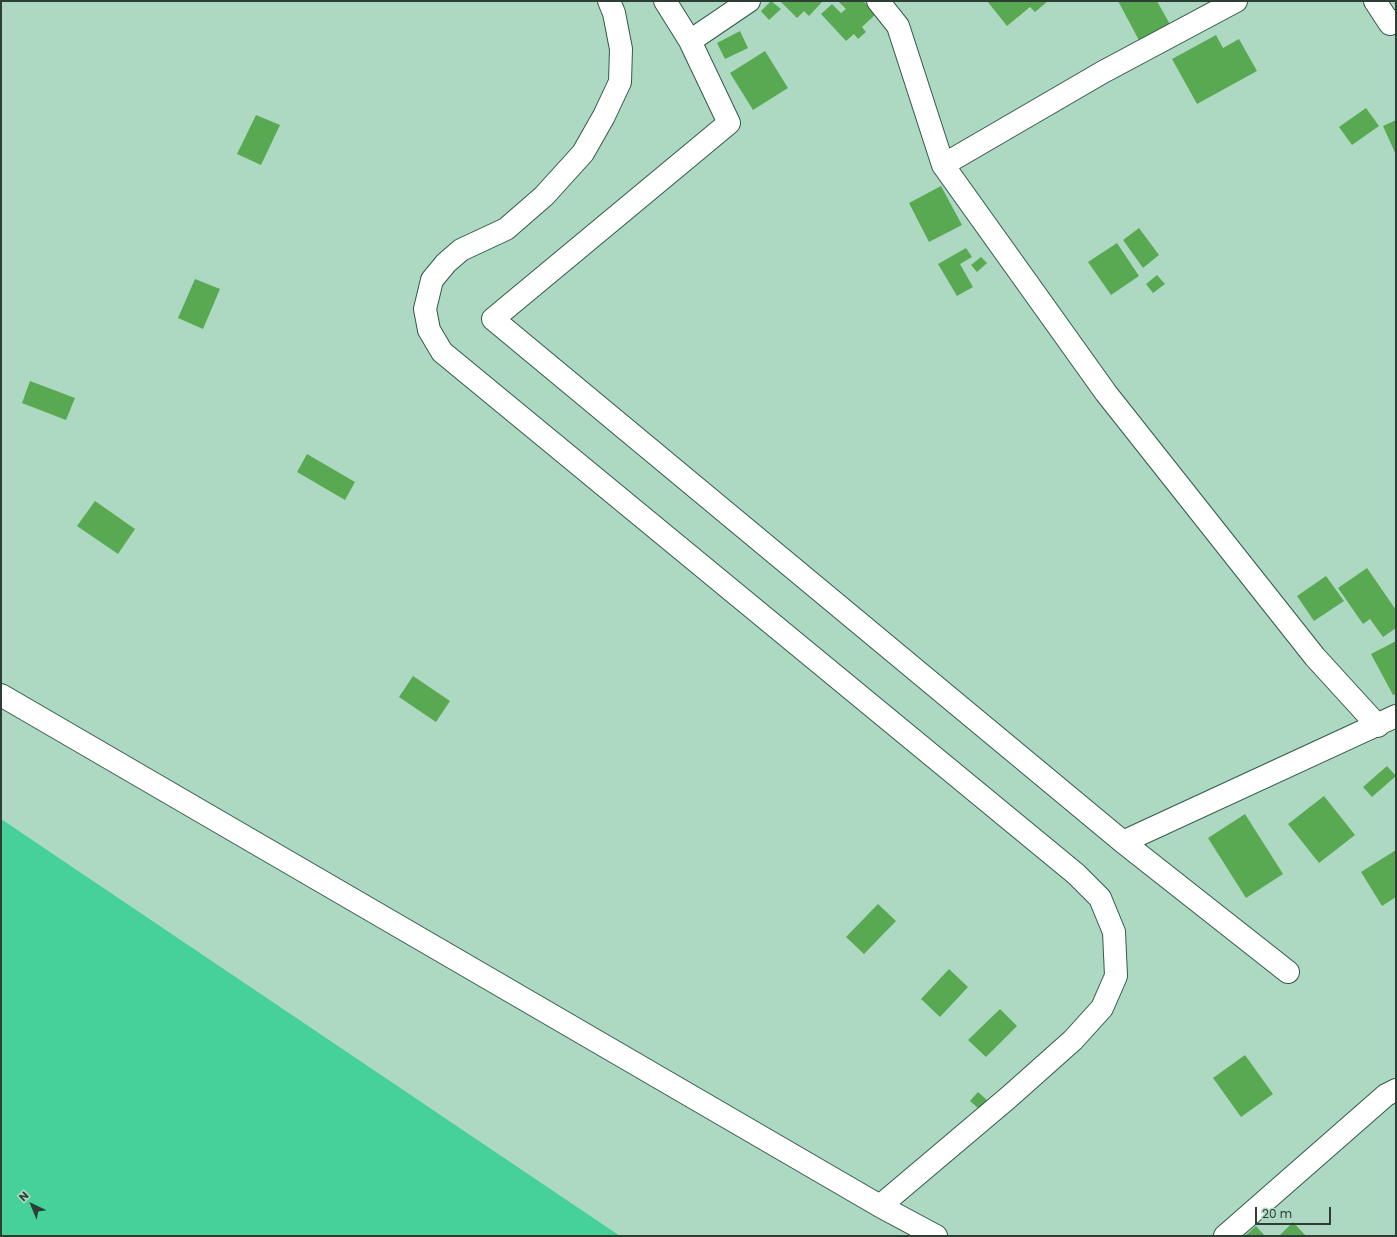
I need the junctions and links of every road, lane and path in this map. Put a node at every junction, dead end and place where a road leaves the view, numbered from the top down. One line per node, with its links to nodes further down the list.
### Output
1 (609, 1): 15 (street)
2 (665, 1): 8 (street)
3 (749, 1): 8 (street)
4 (878, 1): 9 (street)
5 (1236, 1): 9 (street)
6 (1375, 1): 7 (street)
7 (1396, 21)
8 (690, 41): 12 (street)
9 (943, 165): 11 (street)
10 (1, 695): 15 (street)
11 (1387, 721): 12 (street)
12 (1123, 842): 13 (street)
13 (1288, 972)
14 (1396, 1090): 17 (street)
15 (880, 1206): 16 (street)
16 (936, 1236)
17 (1225, 1236)

